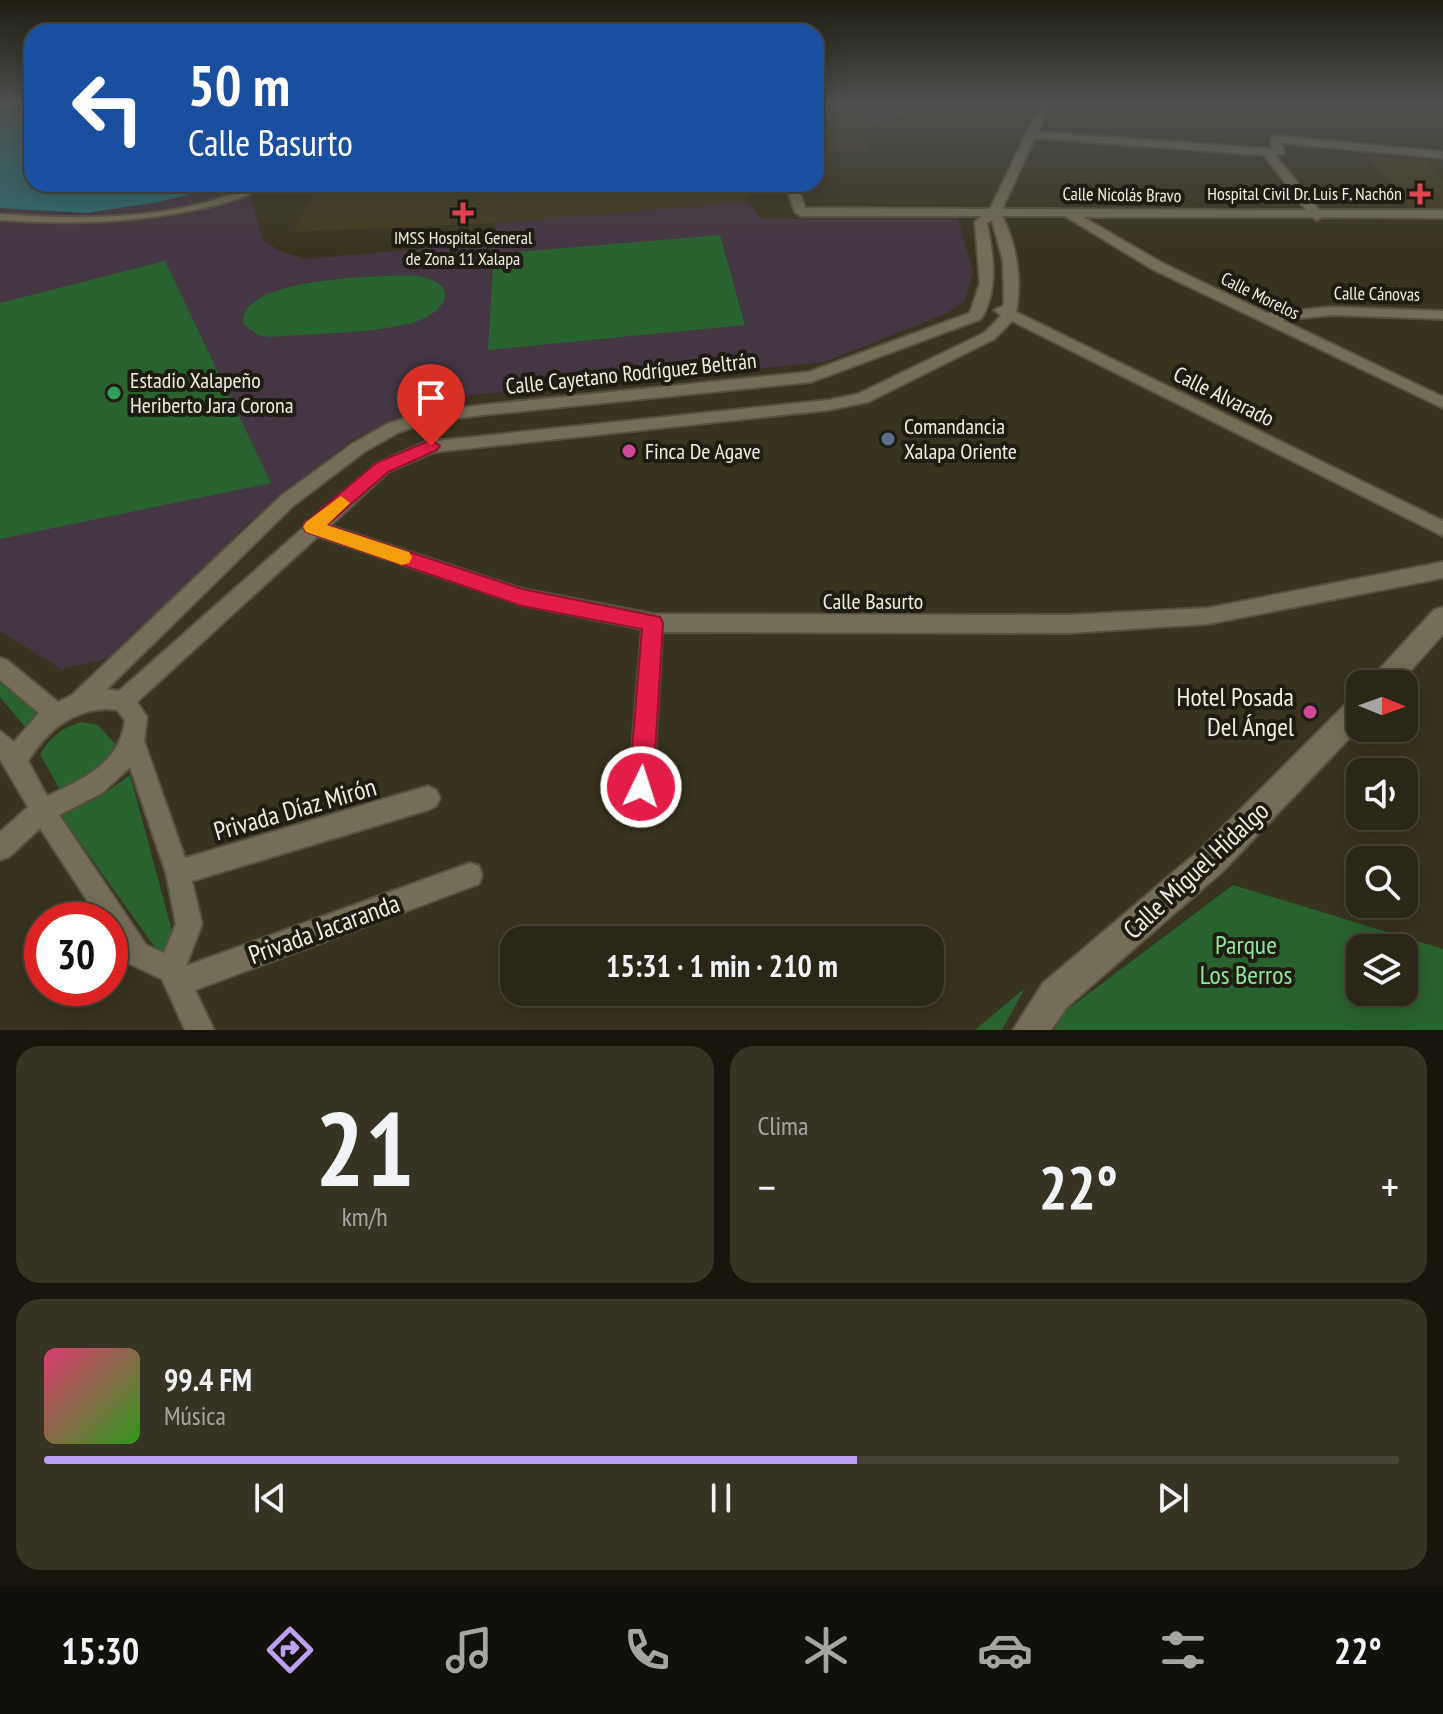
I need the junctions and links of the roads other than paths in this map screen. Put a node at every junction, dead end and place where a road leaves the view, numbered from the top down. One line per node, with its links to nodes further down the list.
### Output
1 (1024, 152): 10 (street)
2 (1256, 152): 5 (street)
3 (1279, 152): 5 (street)
4 (1395, 152): 6 (street)
5 (1268, 153): 12 (street)
6 (1440, 157)
7 (248, 192): 13 (street)
8 (794, 192): 10 (street, Calle Nicolás Bravo)
9 (1066, 212): 10 (street, Calle Nicolás Bravo); 12 (street, Calle Nicolás Bravo); 17 (street, Calle Morelos)
10 (994, 213): 14 (street); 15 (street)
11 (1443, 214): 12 (street, Calle Nicolás Bravo)
12 (1317, 216)
13 (0, 217)
14 (984, 303): 15 (street, Calle Alvarado); 19 (street, Calle Cayetano Rodríguez Beltrán)
15 (1009, 314): 20 (street); 22 (street, Calle Alvarado)
16 (1443, 315): 17 (street, Calle Cánovas)
17 (1262, 318): 18 (street, Calle Morelos)
18 (1443, 403)
19 (428, 417): 20 (street); 28 (street, Calle Cayetano Rodríguez Beltrán)
20 (431, 446): 21 (street)
21 (312, 527): 25 (street, Calle Basurto); 29 (street)
22 (1443, 529)
23 (1443, 570): 25 (street, Calle Basurto)
24 (1443, 617): 27 (main road)
25 (653, 623): 34 (street)
26 (0, 667): 30 (street)
27 (1395, 670)
28 (80, 701): 29 (street); 30 (street)
29 (123, 701): 32 (street)
30 (55, 713): 33 (street)
31 (1346, 722): 42 (main road, Calle Miguel Hidalgo)
32 (133, 742): 36 (street); 38 (street)
33 (7, 751): 36 (street)
34 (641, 787)
35 (428, 798): 38 (street, Privada Díaz Mirón)
36 (42, 810): 37 (street); 40 (street)
37 (0, 848)
38 (178, 873): 40 (street)
39 (470, 875): 40 (street, Privada Jacaranda)
40 (174, 976): 41 (street)
41 (200, 1030)
42 (1030, 1030)

